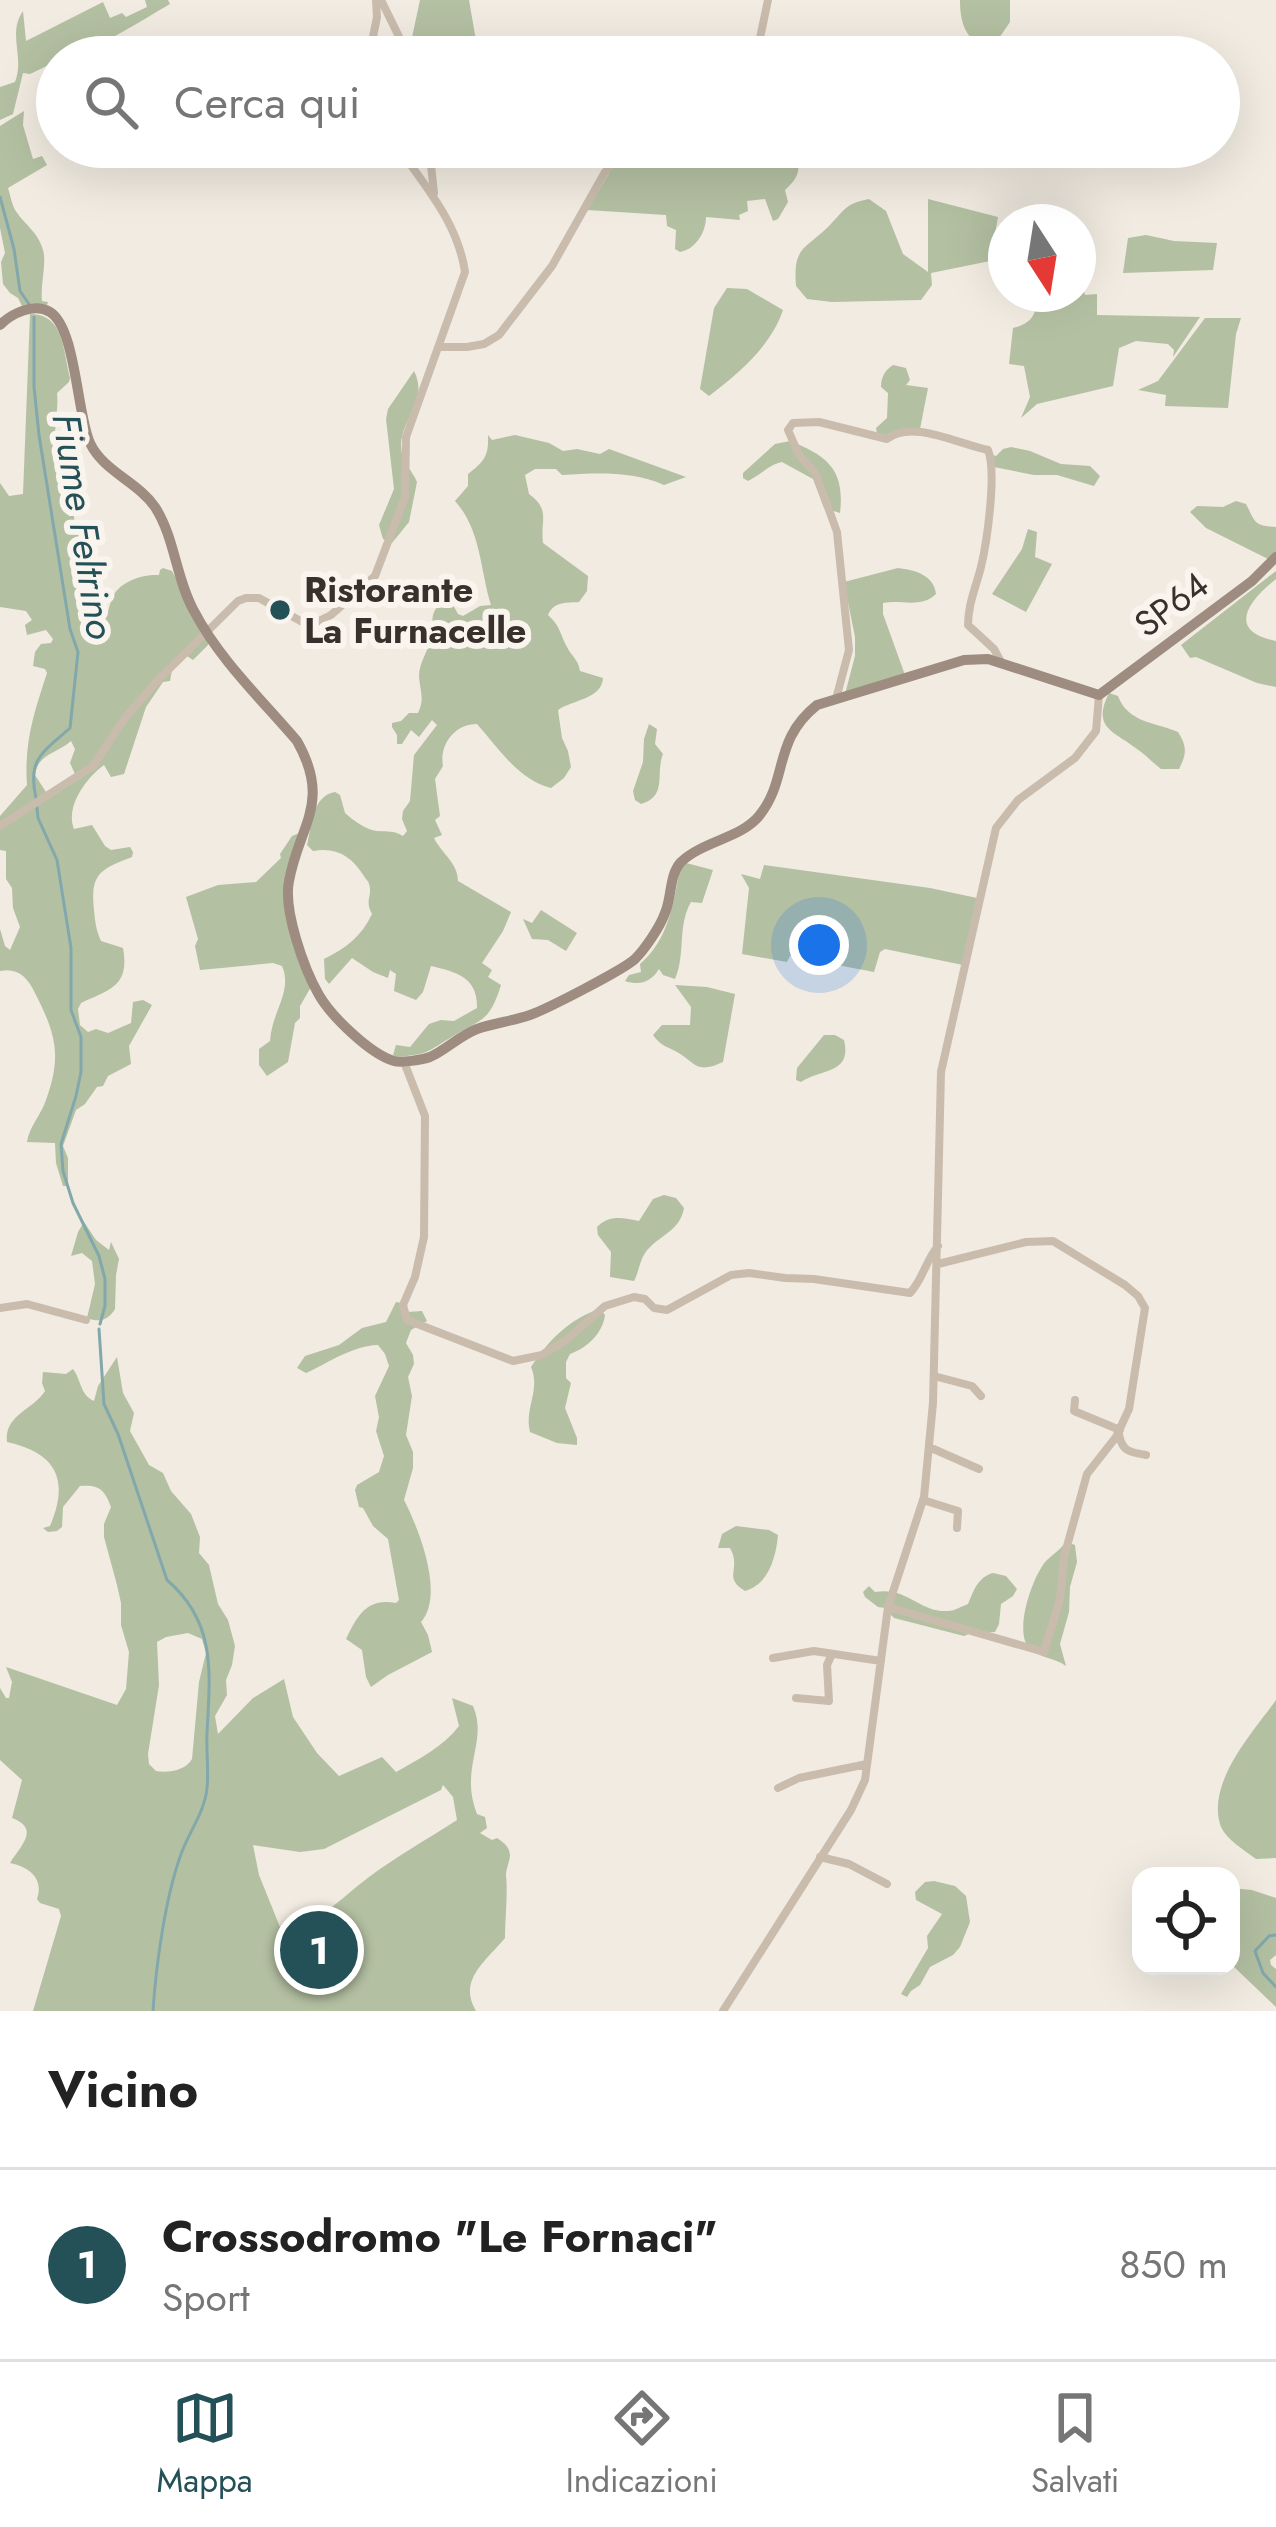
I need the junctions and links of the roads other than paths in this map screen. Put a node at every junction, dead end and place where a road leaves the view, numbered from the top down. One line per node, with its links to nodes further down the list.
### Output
1 (379, 0): 3 (street); 4 (street)
2 (768, 0): 5 (street)
3 (373, 36)
4 (398, 36)
5 (760, 36)
6 (413, 168): 9 (street)
7 (431, 168): 9 (street)
8 (609, 168): 11 (street)
9 (435, 200): 11 (street)
10 (0, 325): 13 (street)
11 (440, 346): 13 (street)
12 (1276, 557): 15 (street, SP64 / SP64)
13 (207, 633): 17 (street); 18 (street)
14 (1001, 662): 15 (street); 16 (street); 16 (street)
15 (1099, 695): 19 (street)
16 (836, 699): 18 (street)
17 (0, 826)
18 (404, 1060): 19 (street)
19 (938, 1246): 20 (street)
20 (938, 1264): 23 (street); 26 (street)
21 (0, 1308): 22 (street)
22 (86, 1320)
23 (934, 1376): 24 (street); 27 (street)
24 (981, 1396)
25 (1075, 1400): 26 (street)
26 (1119, 1432): 28 (street); 32 (street)
27 (929, 1447): 29 (street); 30 (street)
28 (1147, 1455)
29 (979, 1468)
30 (923, 1500): 31 (street); 32 (street)
31 (957, 1528)
32 (888, 1607): 35 (street)
33 (832, 1654): 34 (street); 35 (street); 36 (street)
34 (772, 1658)
35 (881, 1661): 37 (street)
36 (796, 1698)
37 (867, 1764): 38 (street); 39 (street)
38 (778, 1788)
39 (820, 1857): 40 (street); 41 (street)
40 (887, 1884)
41 (723, 2011)

